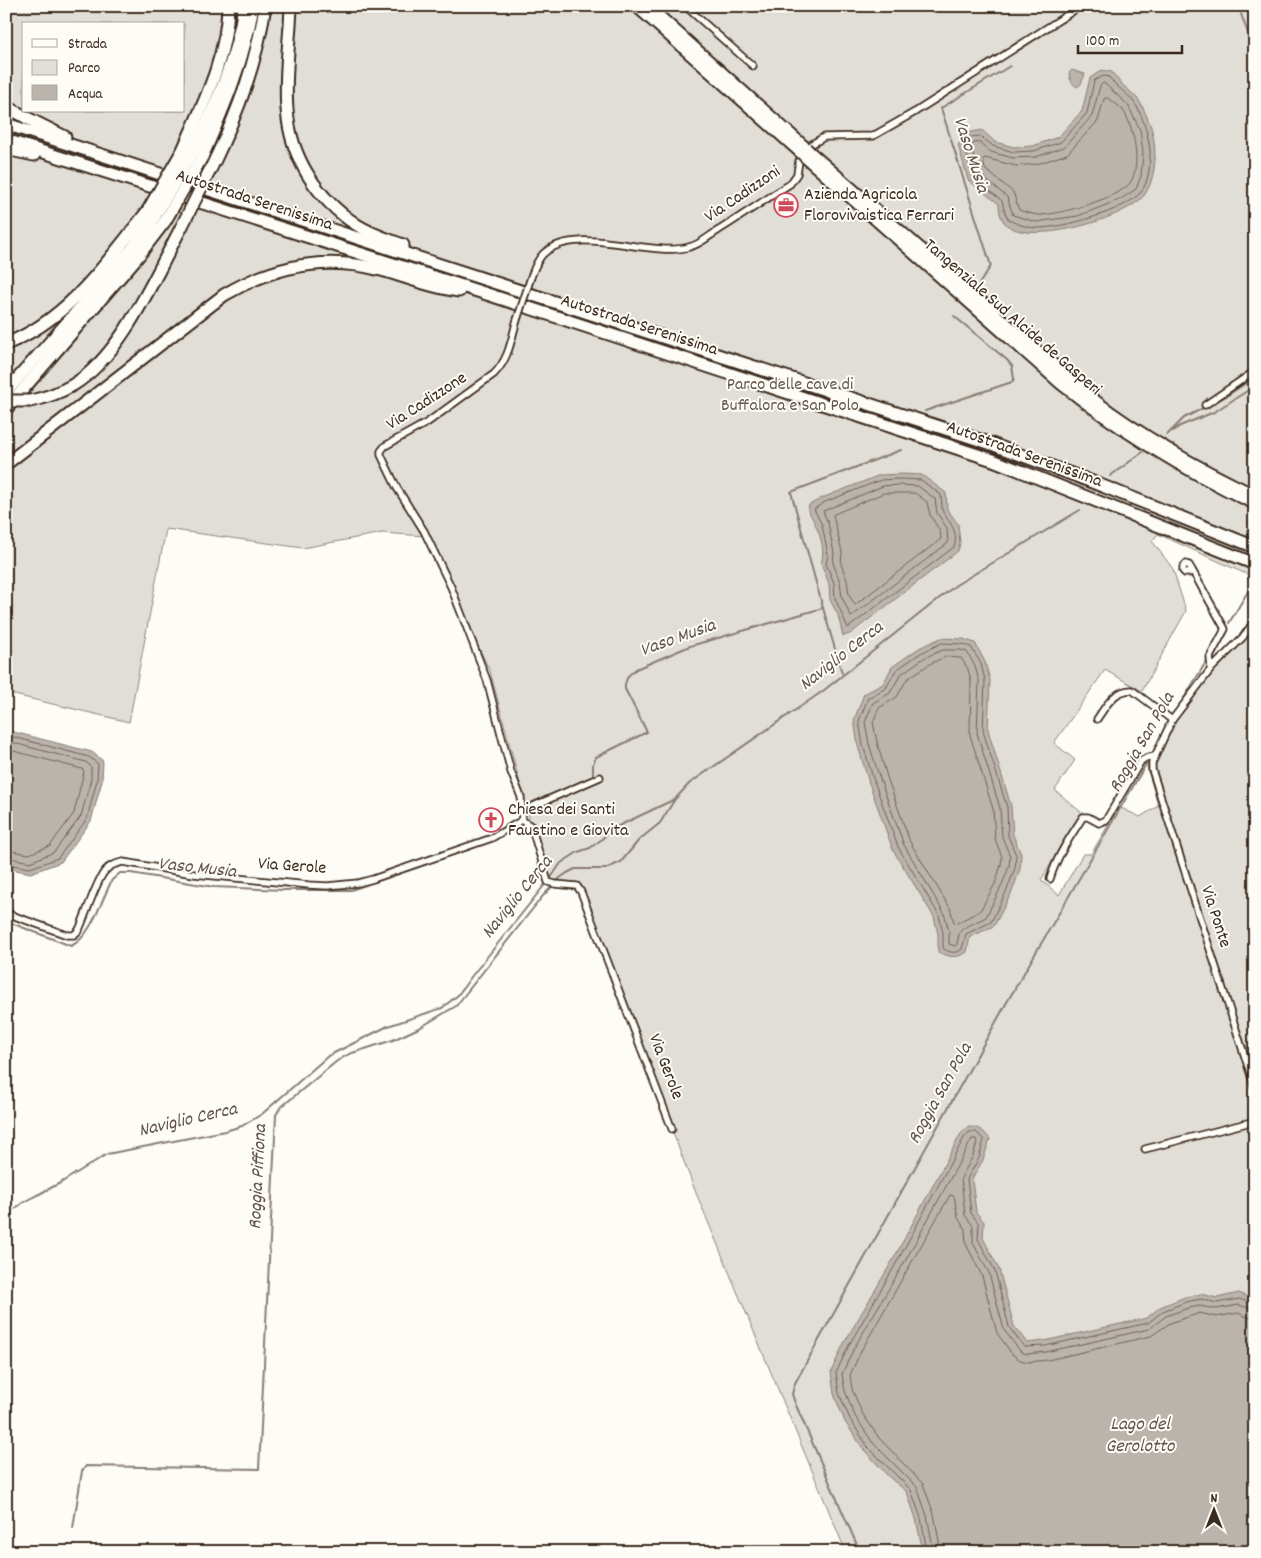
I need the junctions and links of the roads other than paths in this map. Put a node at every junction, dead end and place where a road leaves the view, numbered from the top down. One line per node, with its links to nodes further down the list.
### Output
1 (228, 6): 17 (highway)
2 (244, 6): 17 (highway)
3 (252, 6): 17 (highway)
4 (265, 6): 26 (highway, bridge)
5 (291, 6): 20 (highway)
6 (636, 6): 16 (highway, Tangenziale Sud Alcide de Gasperi)
7 (648, 6): 16 (highway, Tangenziale Sud Alcide de Gasperi)
8 (685, 6): 10 (street)
9 (1081, 6): 22 (street, Via Cadizzoni, bridge)
10 (753, 66)
11 (6, 106): 15 (highway)
12 (6, 124): 15 (highway, Autostrada Serenissima)
13 (6, 140): 18 (highway, Autostrada Serenissima)
14 (6, 149): 18 (highway)
15 (90, 151): 20 (highway, Autostrada Serenissima)
16 (806, 153): 30 (highway, Tangenziale Sud Alcide de Gasperi); 31 (highway, Tangenziale Sud Alcide de Gasperi)
17 (192, 154): 19 (highway, bridge); 19 (highway, bridge)
18 (70, 160): 21 (highway, Autostrada Serenissima)
19 (156, 216): 23 (highway); 25 (highway); 28 (highway)
20 (494, 282): 32 (highway, Autostrada Serenissima)
21 (490, 295): 29 (highway); 33 (highway, Autostrada Serenissima)
22 (516, 323): 41 (street, Via Cadizzone)
23 (6, 344)
24 (1255, 371): 27 (street)
25 (6, 392)
26 (6, 401)
27 (1205, 405)
28 (6, 409)
29 (6, 464)
30 (1255, 495)
31 (1255, 504)
32 (1255, 547)
33 (1255, 564)
34 (1192, 570): 36 (street, Via Ponte)
35 (1255, 620): 36 (street, Via Ponte)
36 (1211, 669): 38 (street, Via Ponte)
37 (1097, 720): 38 (street)
38 (1172, 720): 39 (street, Via Ponte)
39 (1156, 756): 43 (street); 45 (street, Via Ponte)
40 (600, 777): 41 (street)
41 (522, 811): 42 (street)
42 (522, 820): 44 (street, Via Gerole); 47 (street, Via Gerole)
43 (1050, 879)
44 (6, 913)
45 (1255, 1088)
46 (1255, 1121): 48 (street)
47 (672, 1129)
48 (1145, 1149)

